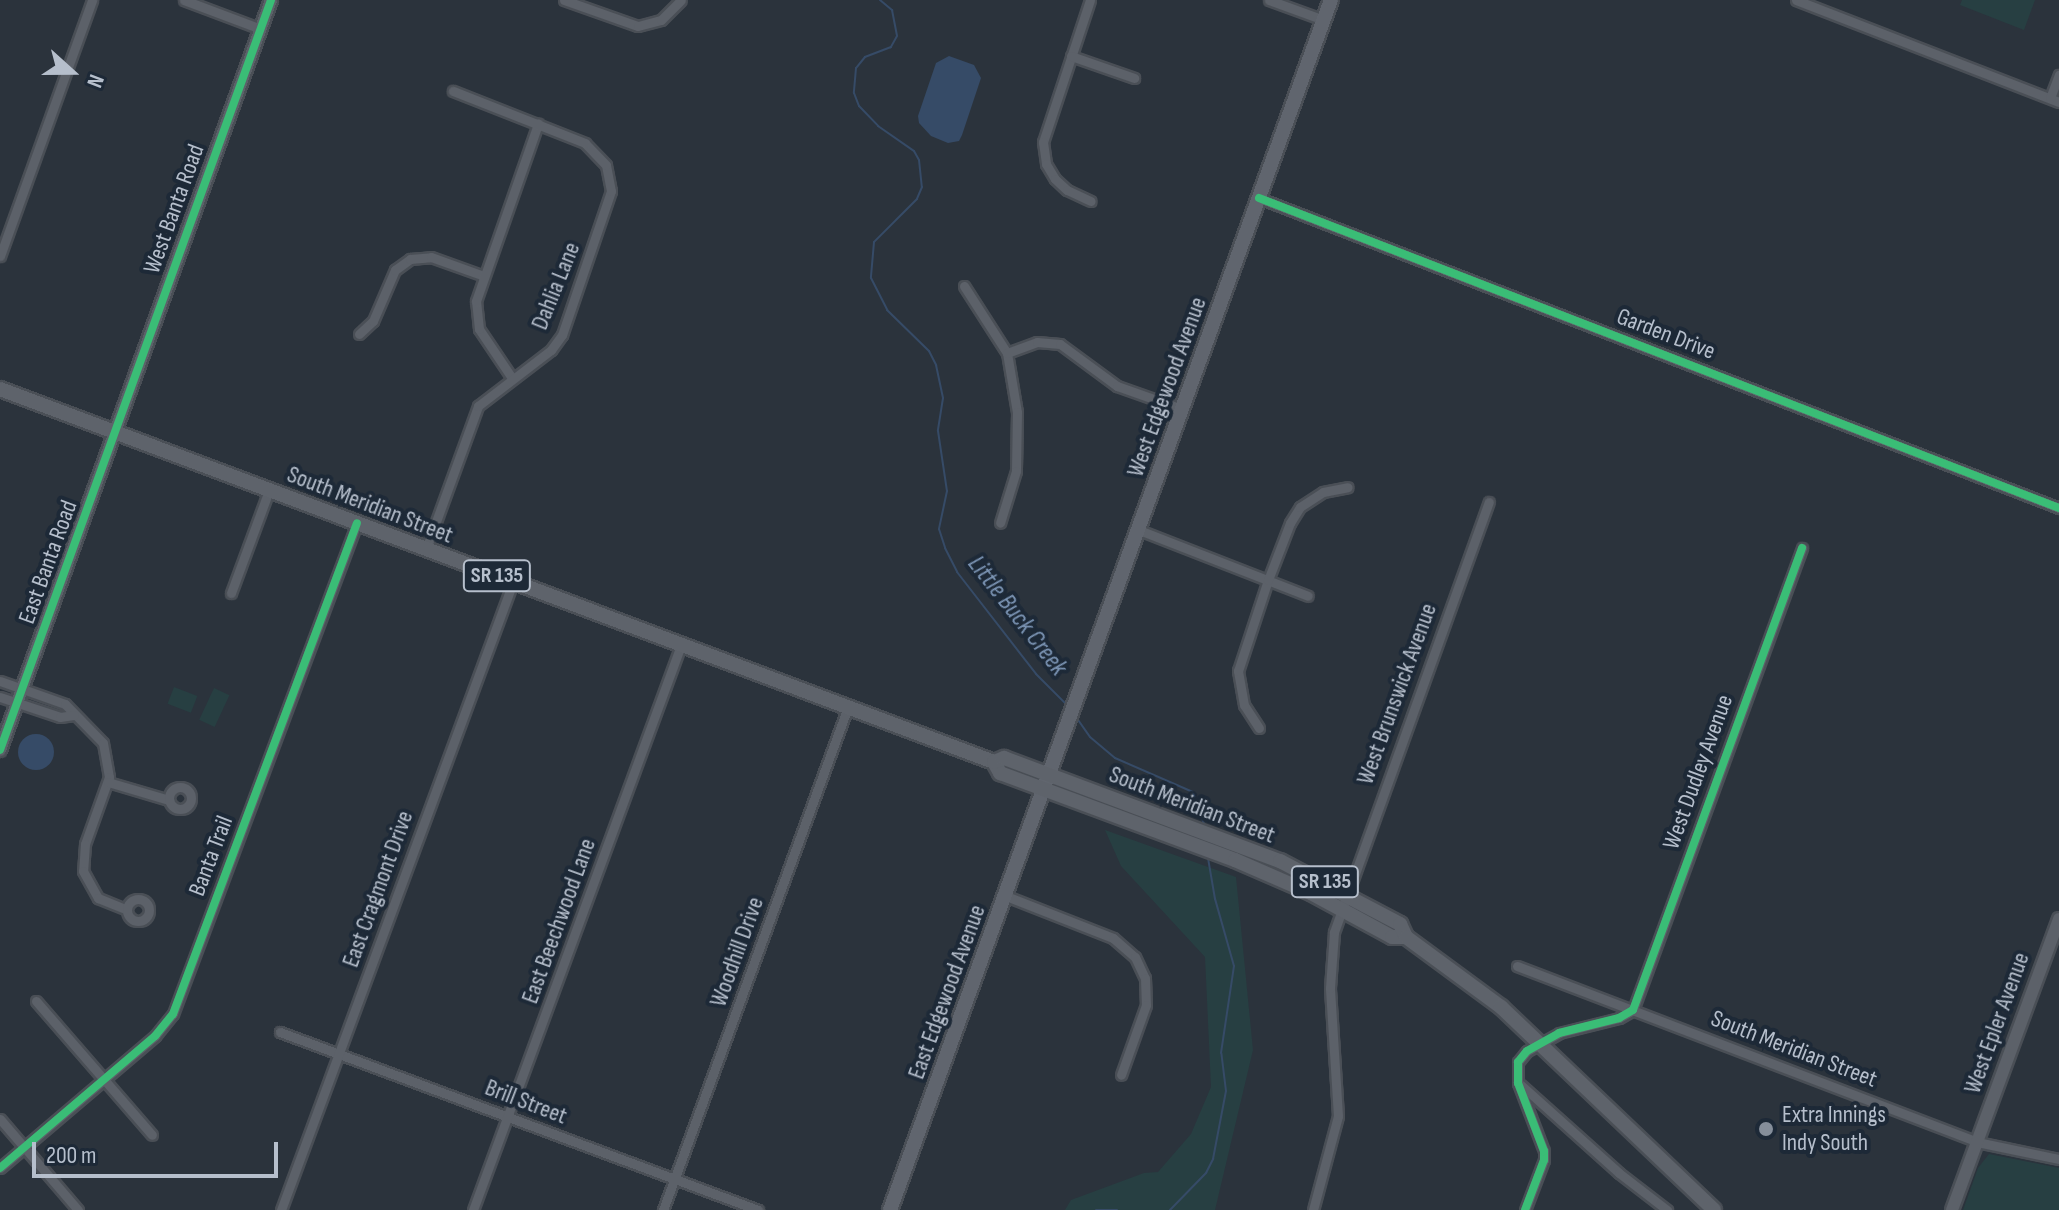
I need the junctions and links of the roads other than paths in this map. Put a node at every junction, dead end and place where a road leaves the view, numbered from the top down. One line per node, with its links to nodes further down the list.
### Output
1 (92, 0): 20 (street)
2 (184, 0): 11 (street)
3 (271, 0): 11 (street, West Banta Road)
4 (564, 0): 5 (street)
5 (681, 0)
6 (1090, 0): 12 (street)
7 (1269, 0): 10 (street)
8 (1331, 0): 10 (main road, West Edgewood Avenue)
9 (1799, 0): 16 (street)
10 (1324, 20): 18 (main road, West Edgewood Avenue)
11 (261, 29): 28 (street, West Banta Road)
12 (1071, 56): 14 (street); 19 (street)
13 (2059, 75): 16 (street)
14 (1134, 78)
15 (453, 91): 17 (street)
16 (2054, 100)
17 (538, 124): 21 (street); 25 (street, Dahlia Lane)
18 (1259, 198): 27 (main road, West Edgewood Avenue); 32 (street, Garden Drive)
19 (1091, 201)
20 (0, 256)
21 (484, 276): 23 (street); 25 (street)
22 (964, 286): 24 (street)
23 (359, 334)
24 (1007, 353): 27 (street); 34 (street)
25 (512, 378): 37 (street, Dahlia Lane)
26 (0, 389): 28 (main road, South Meridian Street / SR 135)
27 (1182, 409): 35 (main road, West Edgewood Avenue)
28 (116, 432): 30 (main road, South Meridian Street / SR 135); 44 (street, East Banta Road)
29 (1348, 487): 38 (street)
30 (269, 490): 33 (main road, South Meridian Street / SR 135); 40 (street)
31 (1489, 502): 55 (street, West Brunswick Avenue)
32 (2059, 508)
33 (357, 523): 37 (main road, South Meridian Street / SR 135); 65 (street, Banta Trail)
34 (1000, 523)
35 (1139, 530): 38 (street); 52 (main road, West Edgewood Avenue)
36 (1802, 548): 60 (street, West Dudley Avenue)
37 (426, 549): 39 (main road, South Meridian Street / SR 135)
38 (1268, 580): 41 (street); 49 (street)
39 (513, 582): 42 (main road, South Meridian Street / SR 135); 63 (street, East Cragmont Drive)
40 (231, 593)
41 (1308, 596)
42 (681, 645): 47 (main road, South Meridian Street / SR 135); 67 (street, East Beechwood Lane)
43 (0, 681): 44 (street)
44 (24, 688): 46 (street, East Banta Road); 48 (street)
45 (0, 697): 46 (street)
46 (18, 704): 48 (street); 50 (street, East Banta Road)
47 (848, 707): 52 (main road, South Meridian Street / SR 135); 74 (street, Woodhill Drive)
48 (74, 715): 51 (street)
49 (1259, 728)
50 (0, 750)
51 (108, 782): 53 (street); 56 (street)
52 (1047, 782): 54 (main road, East Edgewood Avenue); 55 (main road, South Meridian Street / SR 135); 55 (main road, South Meridian Street / SR 135)
53 (169, 800)
54 (1006, 896): 64 (street); 80 (main road, East Edgewood Avenue)
55 (1344, 901): 62 (main road, South Meridian Street / SR 135); 81 (street, West Brunswick Avenue)
56 (127, 910)
57 (2059, 919): 70 (street, West Epler Avenue)
58 (1517, 966): 60 (street, South Meridian Street)
59 (36, 1001): 65 (street)
60 (1633, 1010): 62 (street); 70 (street, South Meridian Street)
61 (280, 1032): 63 (street, Brill Street)
62 (1539, 1043): 66 (street); 84 (main road, South Meridian Street / SR 135)
63 (339, 1053): 67 (street, Brill Street); 76 (street, East Cragmont Drive)
64 (1121, 1075)
65 (104, 1080): 69 (street); 71 (street, Banta Trail)
66 (1518, 1083): 82 (street); 83 (street)
67 (508, 1116): 74 (street, Brill Street); 77 (street, East Beechwood Lane)
68 (0, 1119): 71 (street)
69 (152, 1135)
70 (1977, 1142): 72 (street, South Meridian Street); 85 (street, West Epler Avenue)
71 (24, 1147): 73 (street, Banta Trail); 75 (street)
72 (2059, 1159)
73 (0, 1168)
74 (674, 1179): 78 (street, Woodhill Drive); 79 (street, Brill Street)
75 (78, 1210)
76 (281, 1210)
77 (473, 1210)
78 (663, 1210)
79 (758, 1210)
80 (890, 1210)
81 (1313, 1210)
82 (1525, 1210)
83 (1667, 1210)
84 (1714, 1210)
85 (1952, 1210)

